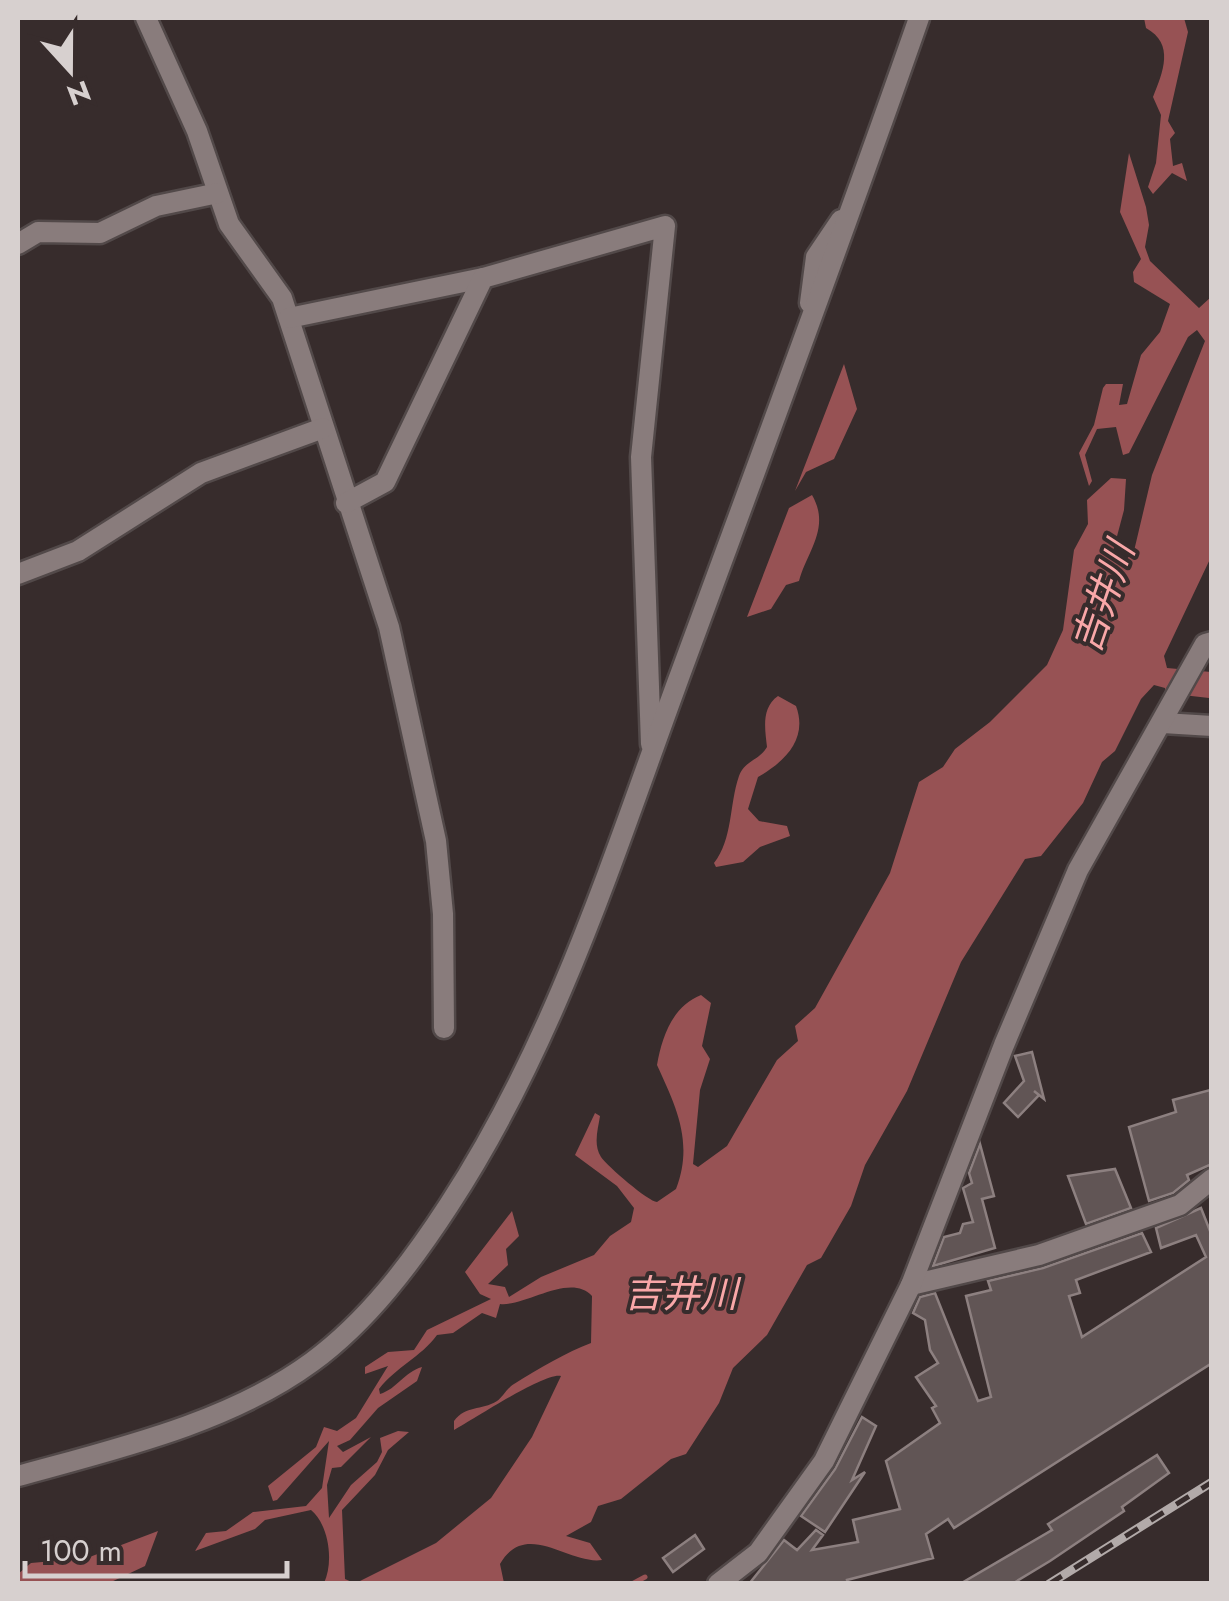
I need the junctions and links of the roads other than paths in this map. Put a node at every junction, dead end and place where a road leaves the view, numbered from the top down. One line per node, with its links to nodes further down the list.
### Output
1 (146, 18): 3 (street)
2 (918, 18): 13 (street)
3 (218, 193): 4 (street); 6 (street)
4 (18, 244)
5 (483, 278): 6 (street); 8 (street); 13 (street)
6 (289, 318): 7 (street)
7 (323, 428): 8 (street); 9 (street)
8 (346, 503): 14 (street)
9 (18, 574)
10 (1208, 643): 11 (street)
11 (1168, 714): 12 (street); 16 (street)
12 (1212, 726)
13 (652, 756): 17 (street)
14 (444, 1028)
15 (1212, 1179): 16 (street)
16 (911, 1285): 18 (street)
17 (18, 1476)
18 (718, 1584)

